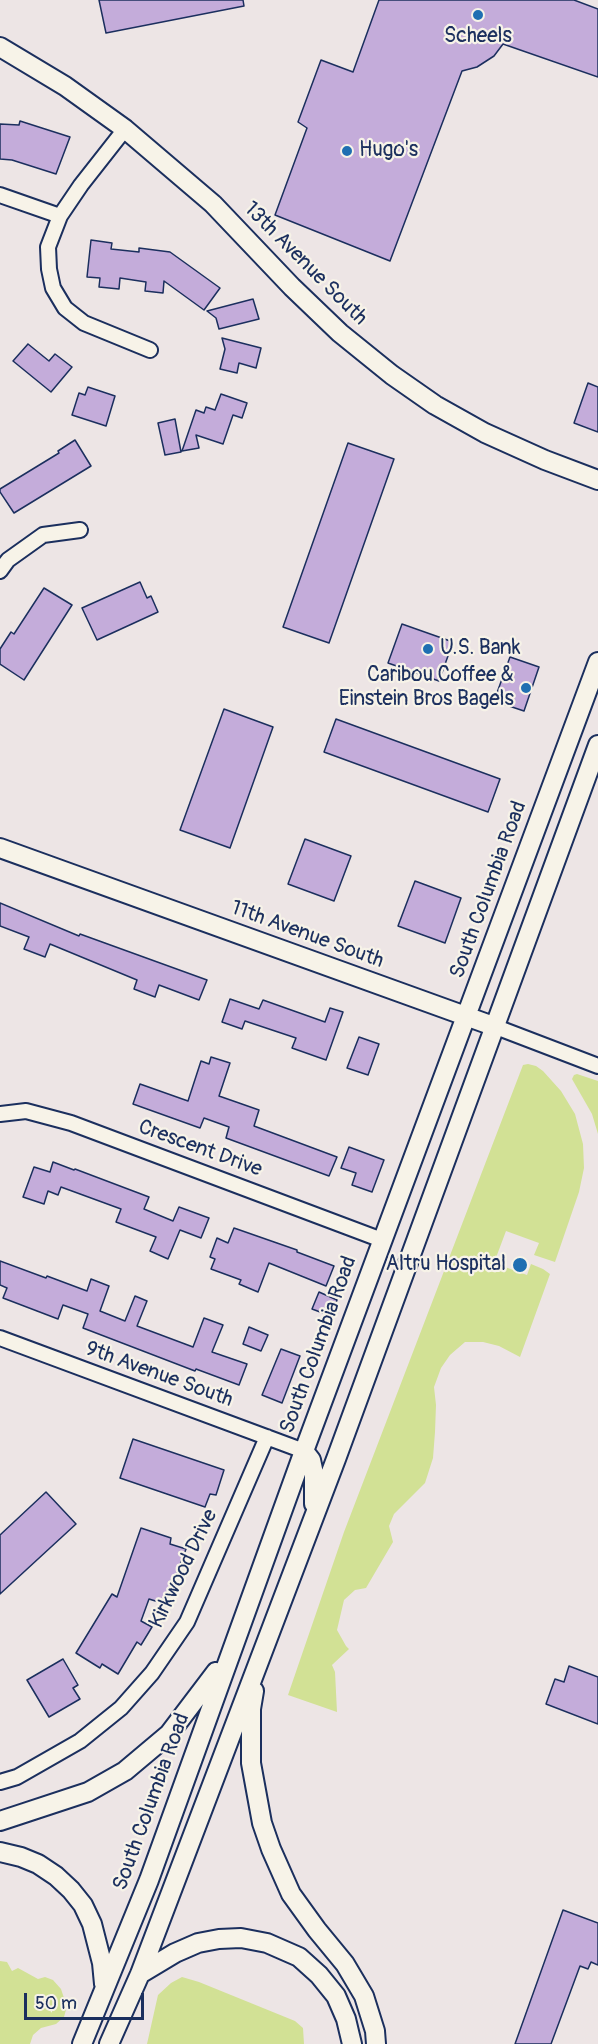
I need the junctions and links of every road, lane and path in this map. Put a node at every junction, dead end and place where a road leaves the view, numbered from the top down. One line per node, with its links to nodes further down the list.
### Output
1 (0, 47): 2 (main road, 13th Avenue South)
2 (125, 129): 4 (street); 6 (main road, 13th Avenue South)
3 (0, 195): 4 (street)
4 (60, 216): 5 (street)
5 (150, 350)
6 (598, 480)
7 (80, 530): 8 (street)
8 (0, 571)
9 (598, 662): 12 (main road, South Columbia Road)
10 (598, 745): 13 (main road)
11 (0, 848): 12 (main road, 11th Avenue South)
12 (466, 1016): 13 (main road, 11th Avenue South); 16 (main road, South Columbia Road)
13 (496, 1027): 14 (street, 11th Avenue South); 20 (main road)
14 (598, 1066)
15 (0, 1114): 16 (street, Crescent Drive)
16 (382, 1240): 19 (main road, South Columbia Road)
17 (0, 1338): 18 (street, 9th Avenue South)
18 (267, 1437): 19 (street, 9th Avenue South); 23 (street, Kirkwood Drive)
19 (304, 1451): 20 (main road); 21 (main road, South Columbia Road)
20 (310, 1526): 22 (main road)
21 (231, 1651): 24 (main road); 27 (main road, South Columbia Road)
22 (259, 1660): 26 (main road); 31 (main road)
23 (0, 1782)
24 (0, 1821)
25 (0, 1852): 27 (main road)
26 (140, 1974): 29 (main road); 30 (main road)
27 (104, 1990): 28 (main road, South Columbia Road)
28 (82, 2044)
29 (109, 2044)
30 (352, 2044)
31 (376, 2044)

